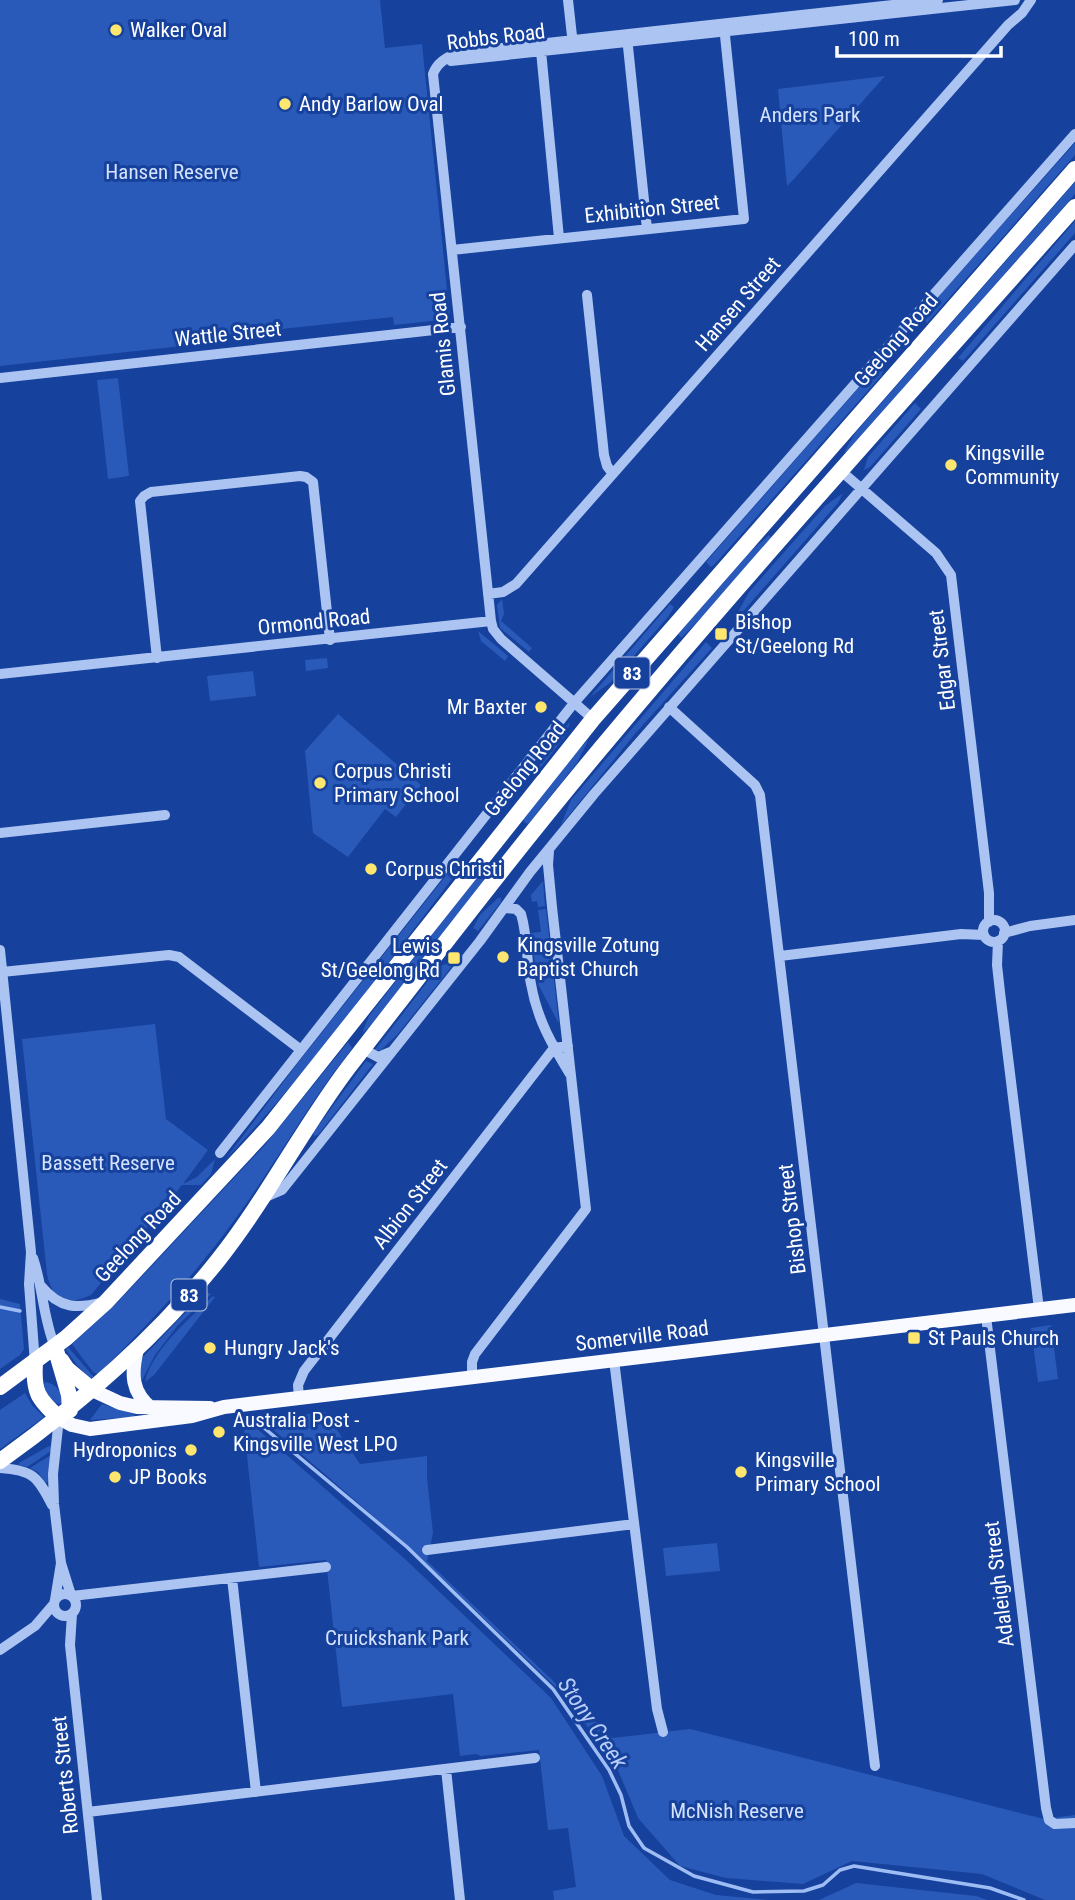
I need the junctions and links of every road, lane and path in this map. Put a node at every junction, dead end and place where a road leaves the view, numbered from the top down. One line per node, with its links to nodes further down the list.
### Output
1 (568, 0): 9 (street)
2 (937, 0): 7 (street, Robbs Road)
3 (1016, 0): 5 (street, Robbs Road); 6 (street, Hansen Street)
4 (1031, 0): 6 (street, Hansen Street)
5 (979, 2): 7 (street, Robbs Road)
6 (1008, 25): 25 (street, Hansen Street)
7 (724, 27): 8 (street, Robbs Road); 15 (street, Exhibition Street)
8 (627, 38): 9 (street, Robbs Road); 15 (street)
9 (573, 44): 10 (street, Robbs Road); 11 (street, Robbs Road)
10 (541, 51): 11 (street, Robbs Road); 16 (street)
11 (439, 64): 18 (street, Glamis Road)
12 (1075, 134): 32 (street, Geelong Road)
13 (1075, 169): 23 (highway, Geelong Road / 83)
14 (1075, 207): 24 (highway, 83)
15 (647, 229): 16 (street, Exhibition Street)
16 (559, 238): 18 (street, Exhibition Street)
17 (1075, 245): 19 (street)
18 (452, 250): 21 (street, Glamis Road)
19 (1071, 258): 26 (street)
20 (587, 295): 25 (street)
21 (461, 327): 22 (street, Wattle Street); 27 (street, Glamis Road)
22 (0, 378)
23 (822, 455): 24 (highway); 34 (highway, Geelong Road / 83)
24 (841, 471): 26 (street, Edgar Street); 35 (highway, 83)
25 (613, 474): 27 (street, Hansen Street)
26 (861, 488): 33 (street); 41 (street, Edgar Street)
27 (488, 594): 28 (street, Glamis Road)
28 (491, 621): 29 (street, Ormond Road); 32 (street)
29 (330, 640): 30 (street, Ormond Road); 30 (street)
30 (157, 658): 31 (street, Ormond Road)
31 (0, 674)
32 (574, 703): 34 (street); 49 (street, Geelong Road)
33 (669, 707): 38 (street); 43 (street, Bishop Street)
34 (593, 719): 35 (highway); 45 (highway, Geelong Road / 83)
35 (612, 734): 48 (highway, 83)
36 (165, 815): 37 (street)
37 (0, 833)
38 (550, 849): 39 (street); 46 (street)
39 (504, 908): 47 (street); 50 (street)
40 (1075, 920): 41 (street)
41 (994, 931): 43 (street); 58 (street, Edgar Street)
42 (0, 950): 44 (street)
43 (780, 956): 60 (street, Bishop Street)
44 (2, 972): 49 (street); 54 (street)
45 (359, 1013): 48 (highway); 56 (highway, Geelong Road / 83)
46 (568, 1046): 47 (street); 51 (street)
47 (554, 1048): 51 (street); 68 (street, Albion Street)
48 (363, 1049): 50 (street); 53 (highway, 83)
49 (301, 1050): 52 (street, Geelong Road)
50 (392, 1050): 53 (street)
51 (572, 1076): 65 (street)
52 (220, 1153)
53 (261, 1199): 61 (highway, 83)
54 (32, 1252): 55 (street); 64 (street)
55 (41, 1286): 56 (street); 62 (street)
56 (106, 1302): 62 (highway, Geelong Road / 83)
57 (1075, 1305): 58 (main road, Somerville Road)
58 (1039, 1309): 59 (main road, Somerville Road)
59 (986, 1315): 60 (main road, Somerville Road); 90 (street, Adaleigh Street)
60 (824, 1335): 63 (main road, Somerville Road); 86 (street, Bishop Street)
61 (137, 1349): 67 (highway, 83); 70 (main road)
62 (57, 1352): 64 (highway, Geelong Road / 83); 67 (highway); 71 (highway)
63 (614, 1360): 65 (main road, Somerville Road); 75 (street)
64 (35, 1363): 66 (highway, Geelong Road / 83); 71 (highway)
65 (472, 1377): 68 (main road, Somerville Road)
66 (0, 1387)
67 (92, 1390): 70 (main road, Somerville Road); 71 (highway, 83)
68 (299, 1398): 69 (main road, Somerville Road)
69 (215, 1408): 70 (main road, Somerville Road); 71 (main road, Somerville Road)
70 (152, 1409)
71 (64, 1414): 72 (highway, 83); 74 (street, Roberts Street)
72 (0, 1461)
73 (0, 1468): 74 (street, Roberts Street)
74 (54, 1511): 77 (street, Roberts Street)
75 (634, 1524): 76 (street); 84 (street)
76 (427, 1550)
77 (61, 1563): 80 (street, Roberts Street); 81 (street, Roberts Street)
78 (326, 1567): 79 (street)
79 (232, 1578): 81 (street); 88 (street)
80 (54, 1602): 81 (street); 81 (street); 82 (street)
81 (69, 1607): 82 (street); 89 (street, Roberts Street)
82 (35, 1626): 83 (street)
83 (0, 1650)
84 (663, 1732)
85 (536, 1758): 87 (street)
86 (875, 1766)
87 (446, 1769): 88 (street); 92 (street)
88 (256, 1792): 89 (street)
89 (88, 1812): 91 (street, Roberts Street)
90 (1075, 1823)
91 (97, 1900)
92 (460, 1900)

